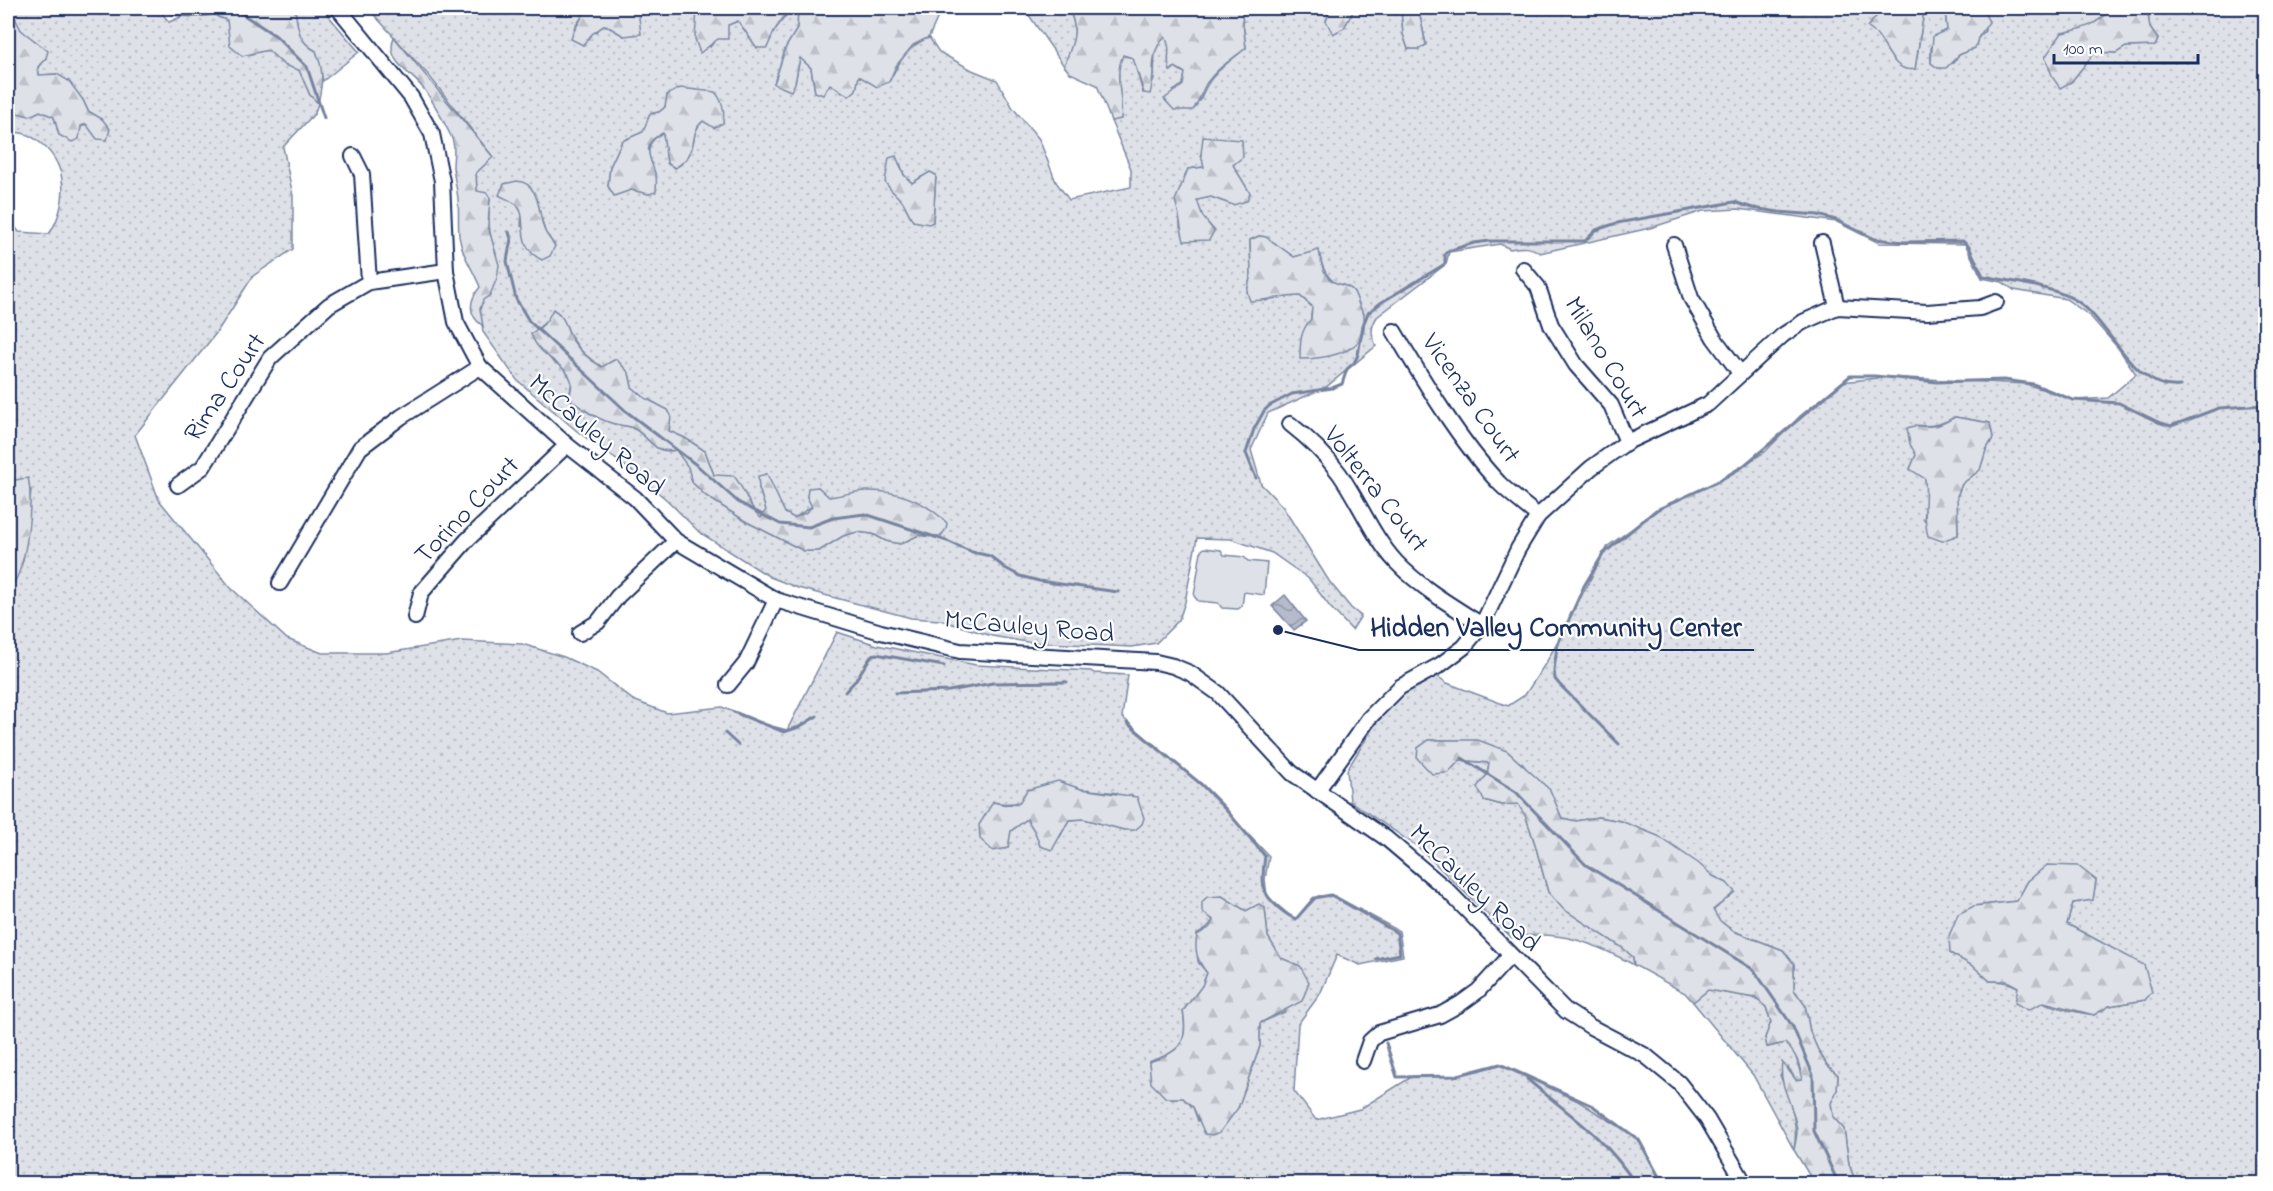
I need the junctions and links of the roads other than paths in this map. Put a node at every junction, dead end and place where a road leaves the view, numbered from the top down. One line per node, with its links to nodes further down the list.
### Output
1 (338, 8): 6 (street, McCauley Road)
2 (353, 156): 7 (street)
3 (1822, 243): 9 (street)
4 (1674, 244): 12 (street)
5 (1523, 269): 14 (street, Milano Court)
6 (446, 271): 7 (street, Rima Court); 11 (street, McCauley Road)
7 (369, 282): 16 (street, Rima Court)
8 (1996, 302): 9 (street)
9 (1837, 308): 12 (street)
10 (1394, 331): 17 (street, Vicenza Court)
11 (480, 367): 15 (street, McCauley Road); 19 (street)
12 (1740, 373): 14 (street)
13 (1290, 424): 22 (street, Volterra Court)
14 (1627, 442): 17 (street)
15 (567, 445): 18 (street, McCauley Road); 21 (street, Torino Court)
16 (178, 485)
17 (1538, 516): 22 (street)
18 (676, 541): 20 (street, McCauley Road); 23 (street)
19 (280, 583)
20 (776, 600): 24 (street); 25 (street, McCauley Road)
21 (415, 617)
22 (1482, 625): 25 (street)
23 (580, 633)
24 (729, 685)
25 (1317, 791): 26 (street, McCauley Road)
26 (1510, 956): 27 (street); 28 (street, McCauley Road)
27 (1363, 1061)
28 (1745, 1184)

